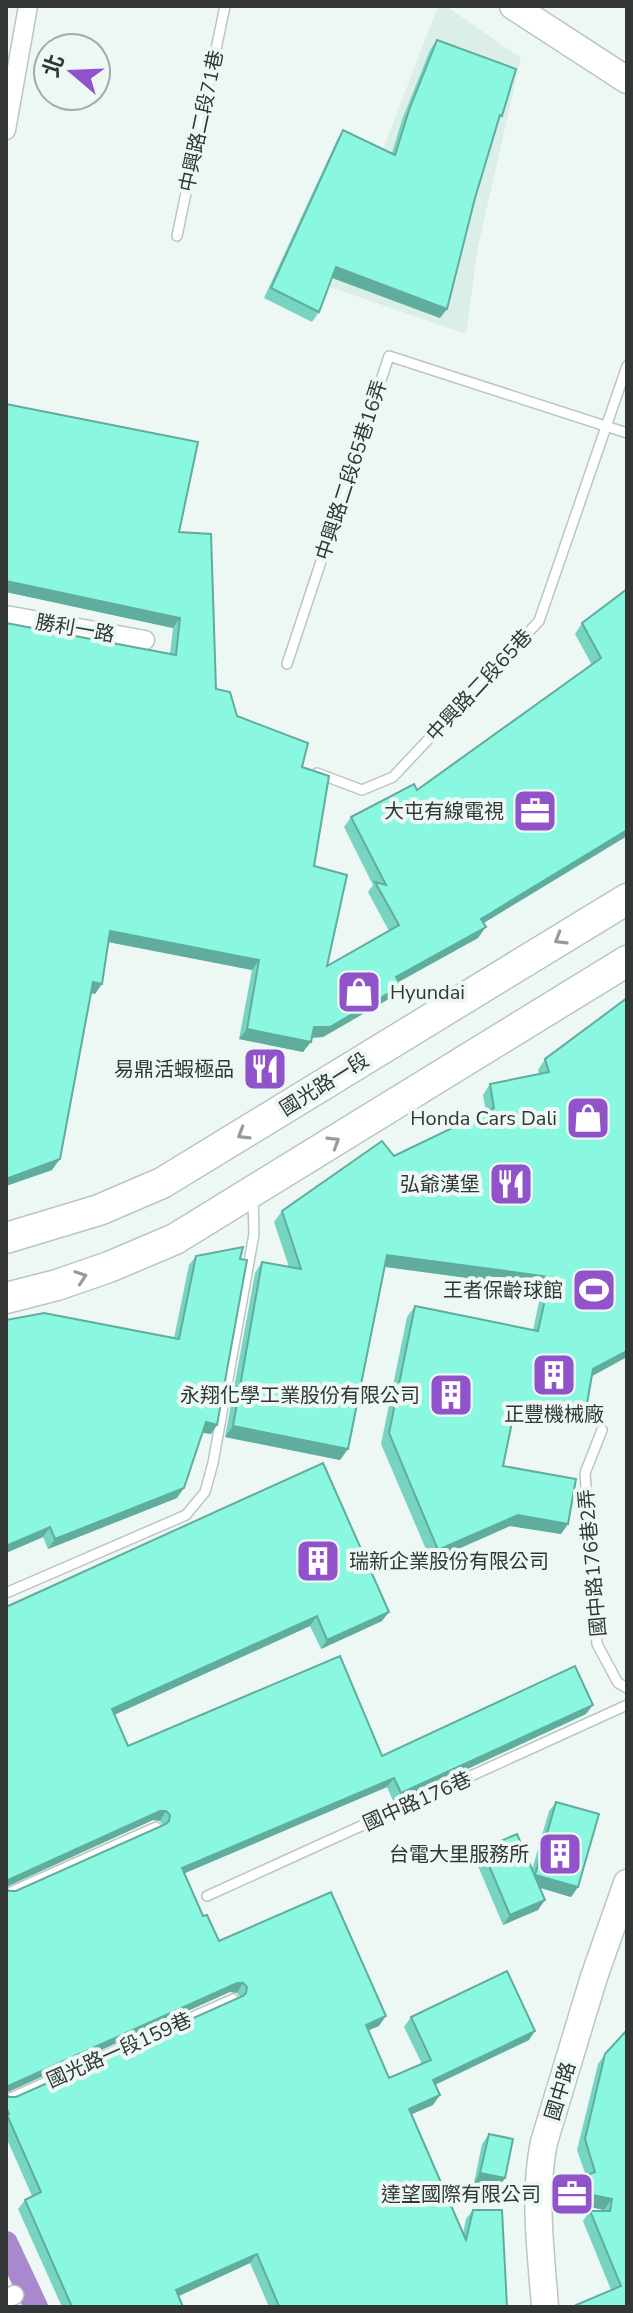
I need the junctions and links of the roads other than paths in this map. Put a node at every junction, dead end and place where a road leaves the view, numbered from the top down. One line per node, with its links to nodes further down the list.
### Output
1 (28, 6): 5 (street)
2 (225, 6): 6 (lane, 中興路二段71巷)
3 (513, 6): 4 (street)
4 (627, 80)
5 (6, 130)
6 (177, 236)
7 (627, 366): 8 (lane, 中興路二段65巷)
8 (608, 426): 9 (lane); 12 (lane, 中興路二段65巷16弄); 13 (lane, 中興路二段65巷)
9 (627, 433)
10 (6, 615): 11 (street, 勝利一路)
11 (145, 640)
12 (287, 664)
13 (312, 771)
14 (627, 899): 17 (main road, 國光路一段, one-way to 17)
15 (627, 961): 16 (main road, one-way to 15)
16 (253, 1192): 18 (main road, one-way to 16); 20 (lane)
17 (6, 1238)
18 (6, 1298)
19 (602, 1430): 21 (lane, 國中路176巷2弄)
20 (6, 1593)
21 (627, 1688)
22 (627, 1705): 26 (lane, 國中路176巷)
23 (156, 1827): 25 (lane)
24 (627, 1883): 29 (street, 國中路)
25 (6, 1894)
26 (207, 1896)
27 (233, 1999): 28 (lane, 國光路一段159巷)
28 (6, 2100)
29 (545, 2307)

